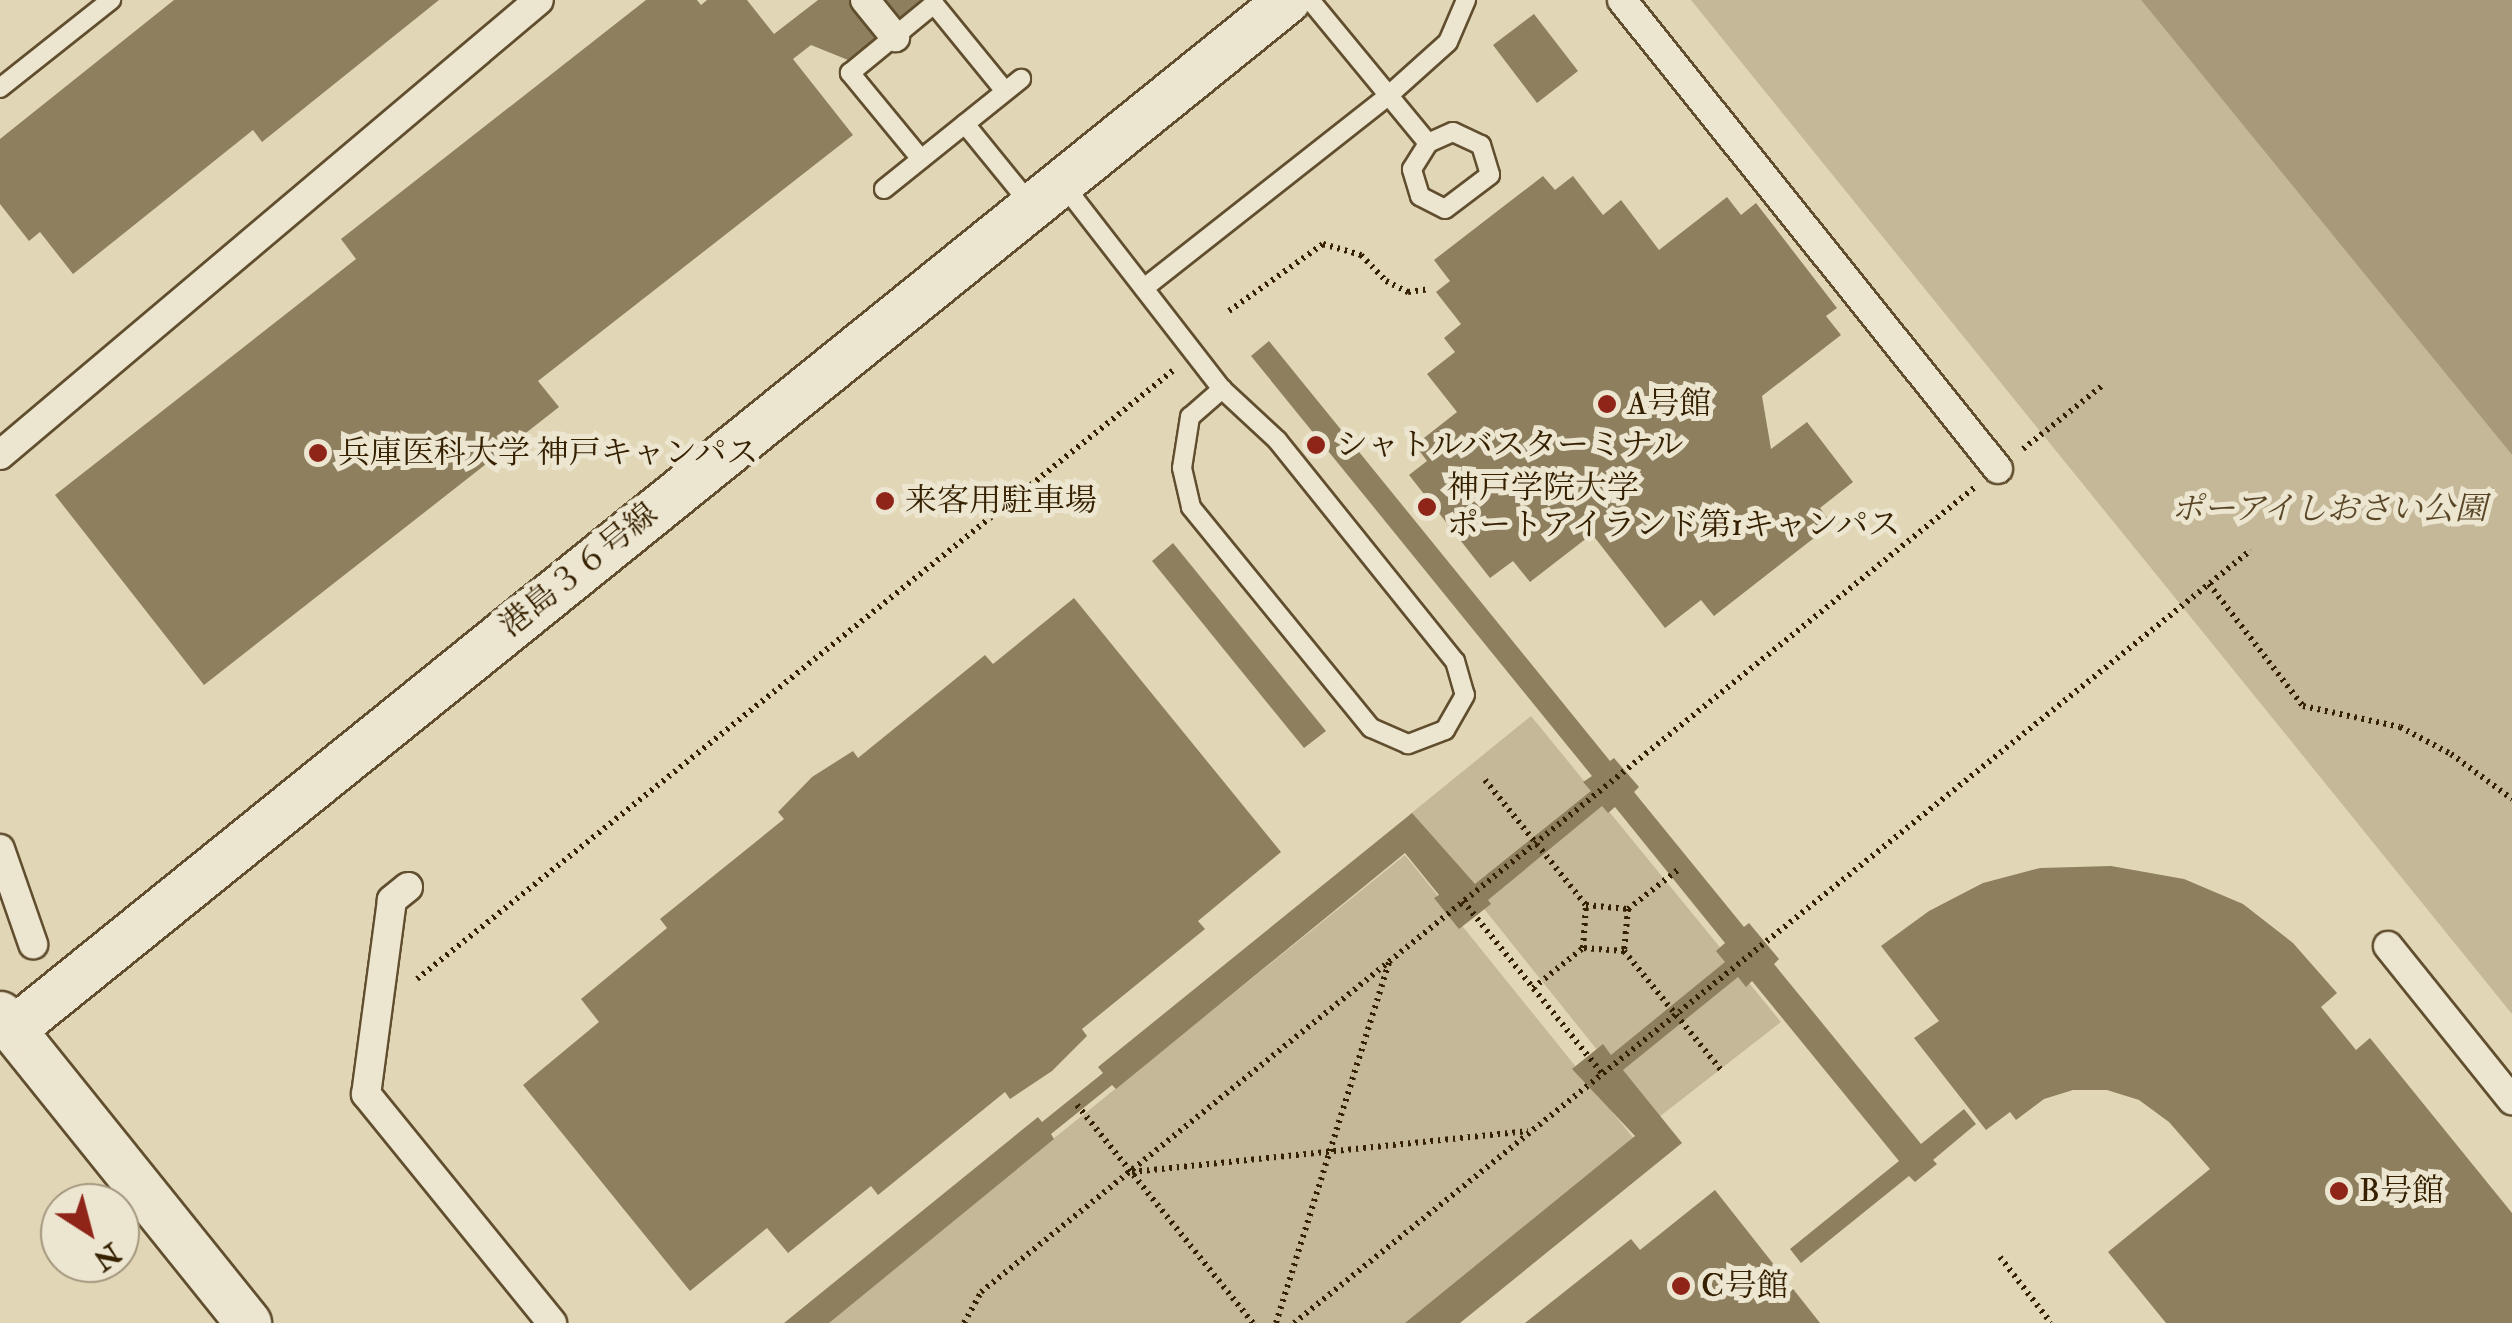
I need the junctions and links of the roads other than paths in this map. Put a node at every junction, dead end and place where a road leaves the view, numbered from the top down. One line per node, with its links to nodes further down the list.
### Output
1 (111, 0): 10 (lane)
2 (539, 0): 20 (street)
3 (865, 0): 8 (street)
4 (1287, 0): 17 (street, 港島３６号線)
5 (1310, 0): 12 (lane)
6 (1466, 0): 12 (lane)
7 (1622, 0): 21 (street)
8 (894, 37): 11 (lane); 15 (lane)
9 (1021, 78): 11 (lane)
10 (0, 88)
11 (1005, 91): 13 (lane)
12 (1389, 95): 14 (lane); 18 (lane)
13 (966, 124): 15 (lane); 17 (lane)
14 (1428, 143): 14 (lane)
15 (921, 159): 16 (lane)
16 (884, 189)
17 (1046, 194): 18 (lane); 26 (street, 港島３６号線)
18 (1144, 288): 19 (lane)
19 (1222, 390): 19 (lane)
20 (0, 455)
21 (1998, 469)
22 (0, 848): 24 (street)
23 (408, 888): 29 (street)
24 (32, 944)
25 (2388, 946): 27 (street)
26 (6, 1022): 28 (street)
27 (2512, 1100)
28 (248, 1323)
29 (552, 1323)

